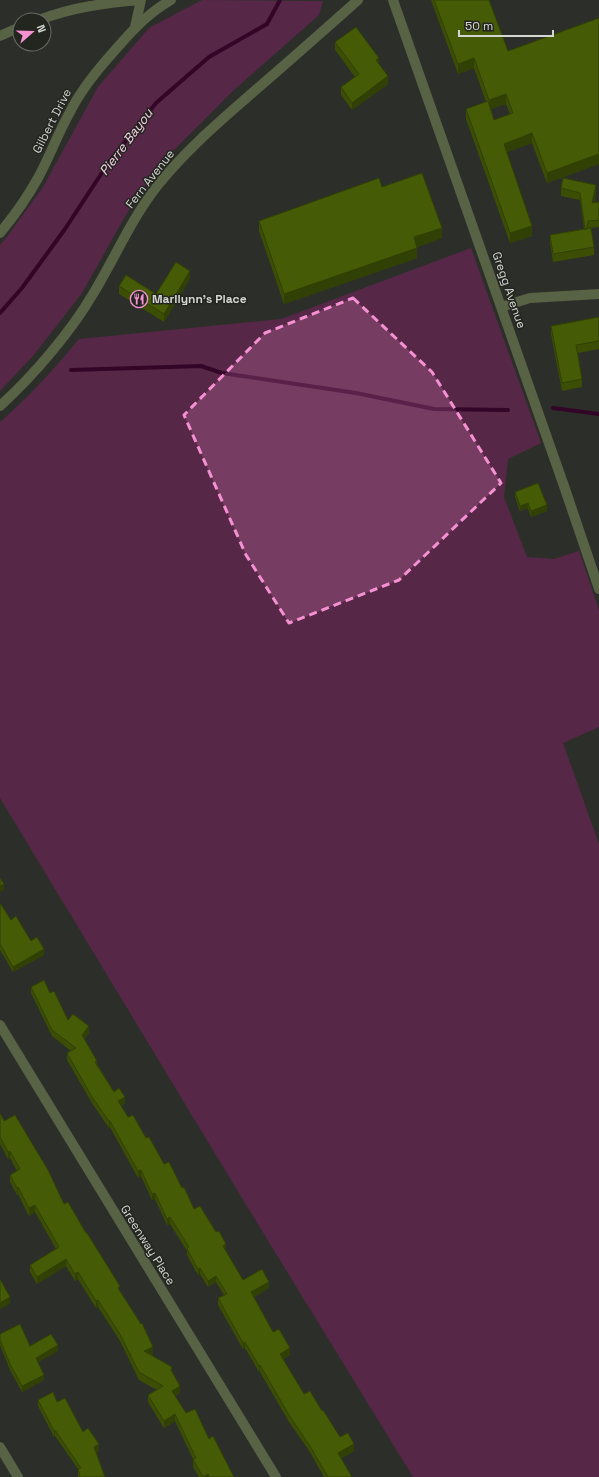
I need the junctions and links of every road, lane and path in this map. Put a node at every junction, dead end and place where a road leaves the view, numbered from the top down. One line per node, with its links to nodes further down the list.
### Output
1 (141, 0): 5 (street); 6 (street)
2 (171, 0): 6 (street, Gilbert Drive)
3 (358, 0): 12 (street, Fern Avenue)
4 (393, 0): 11 (street, Gregg Avenue)
5 (52, 15)
6 (135, 27): 9 (street, Gilbert Drive)
7 (12, 31): 8 (street)
8 (0, 36)
9 (0, 233)
10 (599, 294): 11 (street)
11 (501, 307): 13 (street, Gregg Avenue)
12 (0, 406)
13 (599, 589)
14 (0, 1025): 17 (street, Greenway Place)
15 (0, 1447): 16 (street)
16 (18, 1477)
17 (276, 1477)

